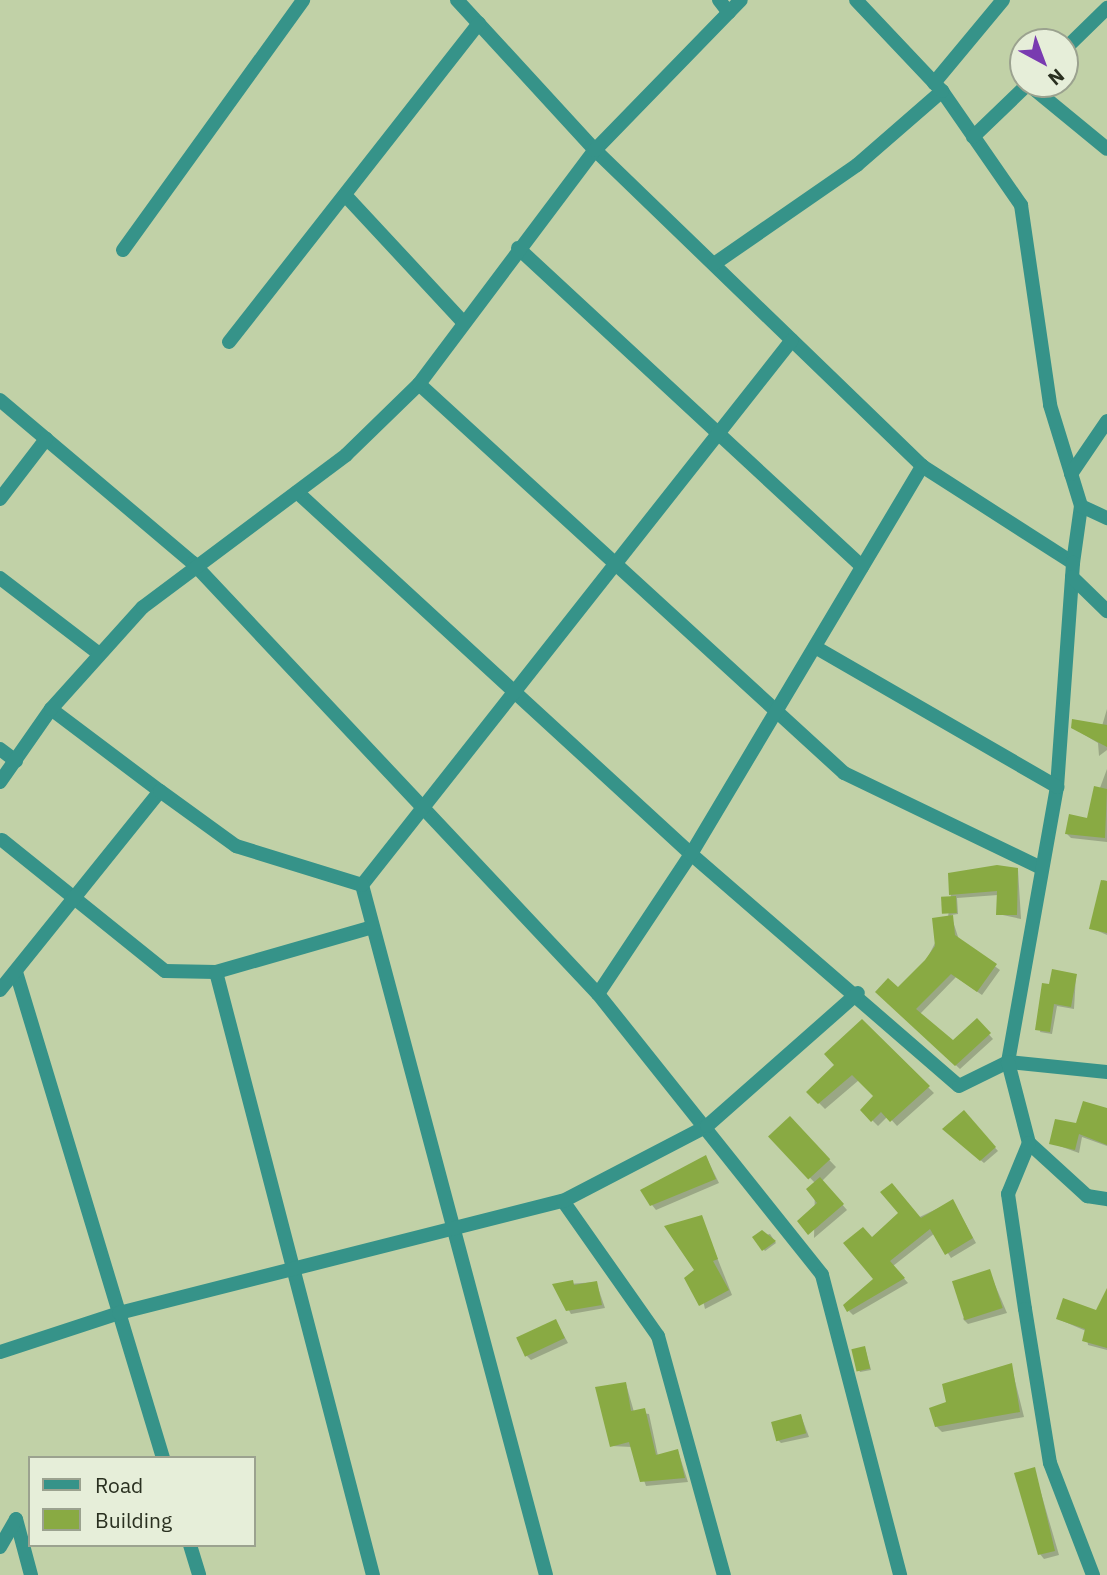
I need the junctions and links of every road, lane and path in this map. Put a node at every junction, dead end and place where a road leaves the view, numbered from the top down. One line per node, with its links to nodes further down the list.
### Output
1 (303, 0): 19 (street)
2 (457, 0): 9 (street)
3 (719, 0): 8 (street)
4 (741, 0): 8 (street)
5 (856, 0): 11 (street)
6 (1003, 0): 11 (street)
7 (1107, 8): 10 (street)
8 (729, 13): 16 (street)
9 (479, 23): 16 (street); 17 (street)
10 (1079, 35)
11 (938, 87): 14 (street); 20 (street)
12 (1014, 98): 14 (street)
13 (1045, 98): 15 (street)
14 (974, 137): 30 (street)
15 (1107, 149)
16 (595, 150): 18 (street); 20 (street)
17 (345, 195): 21 (street); 23 (street)
18 (518, 248): 21 (street); 27 (street)
19 (123, 250)
20 (714, 264): 22 (street)
21 (464, 323): 24 (street)
22 (792, 340): 27 (street); 29 (street)
23 (229, 342)
24 (419, 384): 31 (street); 36 (street)
25 (0, 400): 28 (street)
26 (1107, 421): 30 (street)
27 (718, 433): 36 (street); 37 (street)
28 (46, 439): 32 (street); 35 (street)
29 (922, 466): 37 (street); 38 (street)
30 (1071, 474): 33 (street)
31 (297, 492): 35 (street); 43 (street)
32 (0, 499)
33 (1081, 506): 34 (street); 38 (street)
34 (1107, 518)
35 (193, 563): 42 (street); 51 (street)
36 (615, 564): 43 (street); 45 (street)
37 (862, 567): 41 (street)
38 (1073, 570): 40 (street); 49 (street)
39 (0, 578): 42 (street)
40 (1107, 611)
41 (814, 647): 45 (street); 49 (street)
42 (98, 653): 44 (street)
43 (514, 692): 51 (street); 53 (street)
44 (51, 709): 47 (street); 50 (street)
45 (776, 711): 53 (street); 54 (street)
46 (0, 749): 47 (street)
47 (16, 761): 48 (street)
48 (0, 782)
49 (1057, 787): 54 (street)
50 (160, 791): 55 (street); 56 (street)
51 (423, 808): 55 (street); 62 (street)
52 (2, 841): 56 (street)
53 (691, 854): 61 (street); 62 (street)
54 (1041, 868): 63 (street)
55 (362, 885): 57 (street)
56 (77, 895): 58 (street); 59 (street)
57 (373, 927): 59 (street); 69 (street)
58 (16, 972): 60 (street); 71 (street)
59 (216, 972): 70 (street)
60 (0, 990)
61 (858, 993): 63 (street); 65 (street)
62 (598, 994): 65 (street)
63 (1008, 1062): 64 (street); 66 (street)
64 (1107, 1072)
65 (707, 1126): 68 (street); 81 (street)
66 (1029, 1143): 67 (street); 82 (street)
67 (1107, 1199)
68 (563, 1201): 69 (street); 80 (street)
69 (454, 1228): 70 (street); 79 (street)
70 (294, 1267): 71 (street); 78 (street)
71 (120, 1312): 72 (street); 73 (street)
72 (0, 1352)
73 (162, 1456)
74 (0, 1547): 76 (street)
75 (191, 1547): 77 (street)
76 (31, 1575)
77 (199, 1575)
78 (373, 1575)
79 (546, 1575)
80 (724, 1575)
81 (900, 1575)
82 (1093, 1575)

